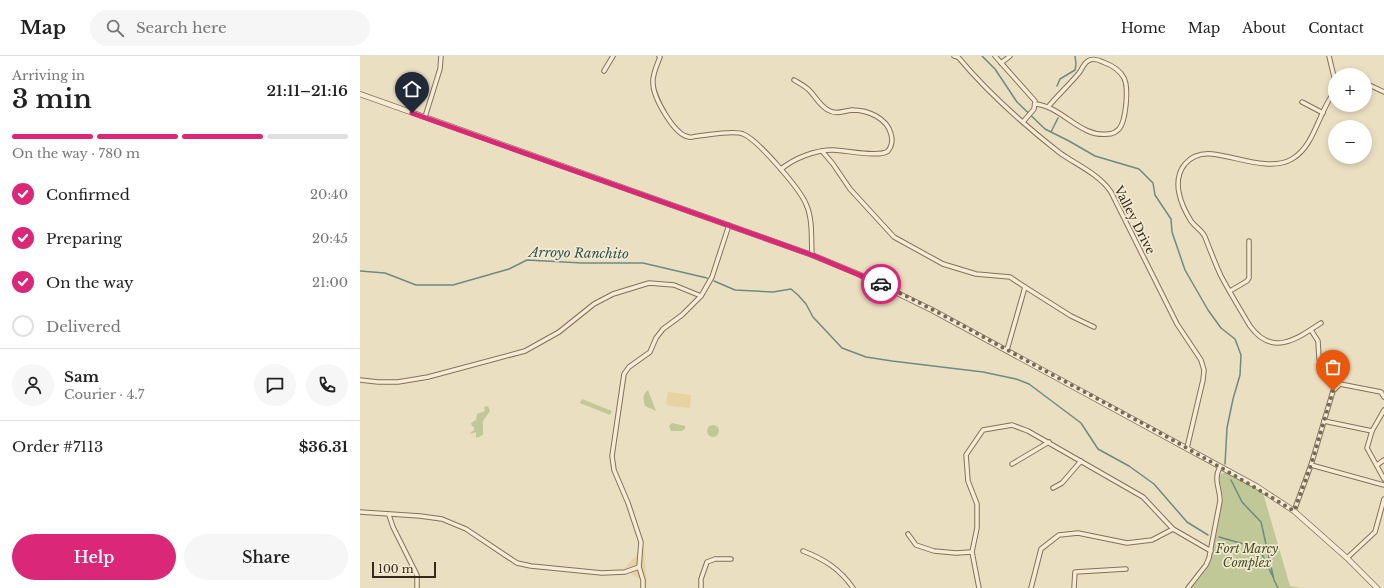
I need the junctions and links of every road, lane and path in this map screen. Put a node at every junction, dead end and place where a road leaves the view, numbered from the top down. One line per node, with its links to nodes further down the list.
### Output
1 (441, 56): 20 (street)
2 (613, 56): 10 (street)
3 (659, 56): 23 (street)
4 (954, 56): 21 (street, Valley Drive)
5 (995, 56): 8 (street)
6 (1010, 56): 8 (street)
7 (1329, 56): 9 (street)
8 (1001, 63): 16 (street)
9 (1332, 68)
10 (604, 71)
11 (794, 80): 22 (street)
12 (1372, 86): 13 (street)
13 (1384, 92)
14 (360, 94): 20 (street)
15 (1302, 102): 19 (street)
16 (1035, 104): 18 (street); 21 (street)
17 (1328, 104): 19 (street)
18 (1048, 107): 18 (street)
19 (1323, 113): 28 (street)
20 (425, 117): 24 (street)
21 (1023, 122): 41 (street, Valley Drive)
22 (822, 151): 23 (street); 27 (street)
23 (781, 169): 26 (street)
24 (729, 225): 26 (street); 29 (street)
25 (1249, 241): 28 (street)
26 (812, 255): 33 (street)
27 (1024, 287): 31 (street); 33 (street)
28 (1230, 291): 32 (street)
29 (701, 296): 34 (street); 62 (street)
30 (1321, 323): 32 (street)
31 (1094, 327)
32 (1310, 330): 35 (street)
33 (1007, 350): 41 (street)
34 (360, 380)
35 (1340, 384): 36 (street); 38 (street)
36 (1384, 397)
37 (1384, 410): 39 (street)
38 (1324, 421): 39 (street); 45 (street)
39 (1372, 431): 46 (street)
40 (1049, 442): 43 (street); 44 (street); 59 (street)
41 (1187, 448): 47 (street)
42 (1384, 460): 46 (street)
43 (1080, 461): 50 (street); 55 (street)
44 (1012, 464)
45 (1311, 465): 49 (street); 52 (street)
46 (1377, 465): 48 (street)
47 (1220, 467): 52 (street); 58 (street)
48 (1384, 479)
49 (1384, 485)
50 (1053, 488)
51 (1384, 499): 60 (street)
52 (1294, 511): 60 (street)
53 (360, 512): 54 (street)
54 (389, 515): 62 (street); 64 (street)
55 (1173, 529): 58 (street); 69 (street)
56 (908, 534): 59 (street)
57 (803, 551): 67 (street)
58 (1211, 551): 71 (street)
59 (972, 552): 68 (street)
60 (1347, 558): 72 (street)
61 (731, 559): 66 (street)
62 (639, 567): 65 (street)
63 (1126, 569): 70 (street)
64 (417, 588)
65 (644, 588)
66 (701, 588)
67 (853, 588)
68 (979, 588)
69 (1031, 588)
70 (1074, 588)
71 (1188, 588)
72 (1377, 588)

